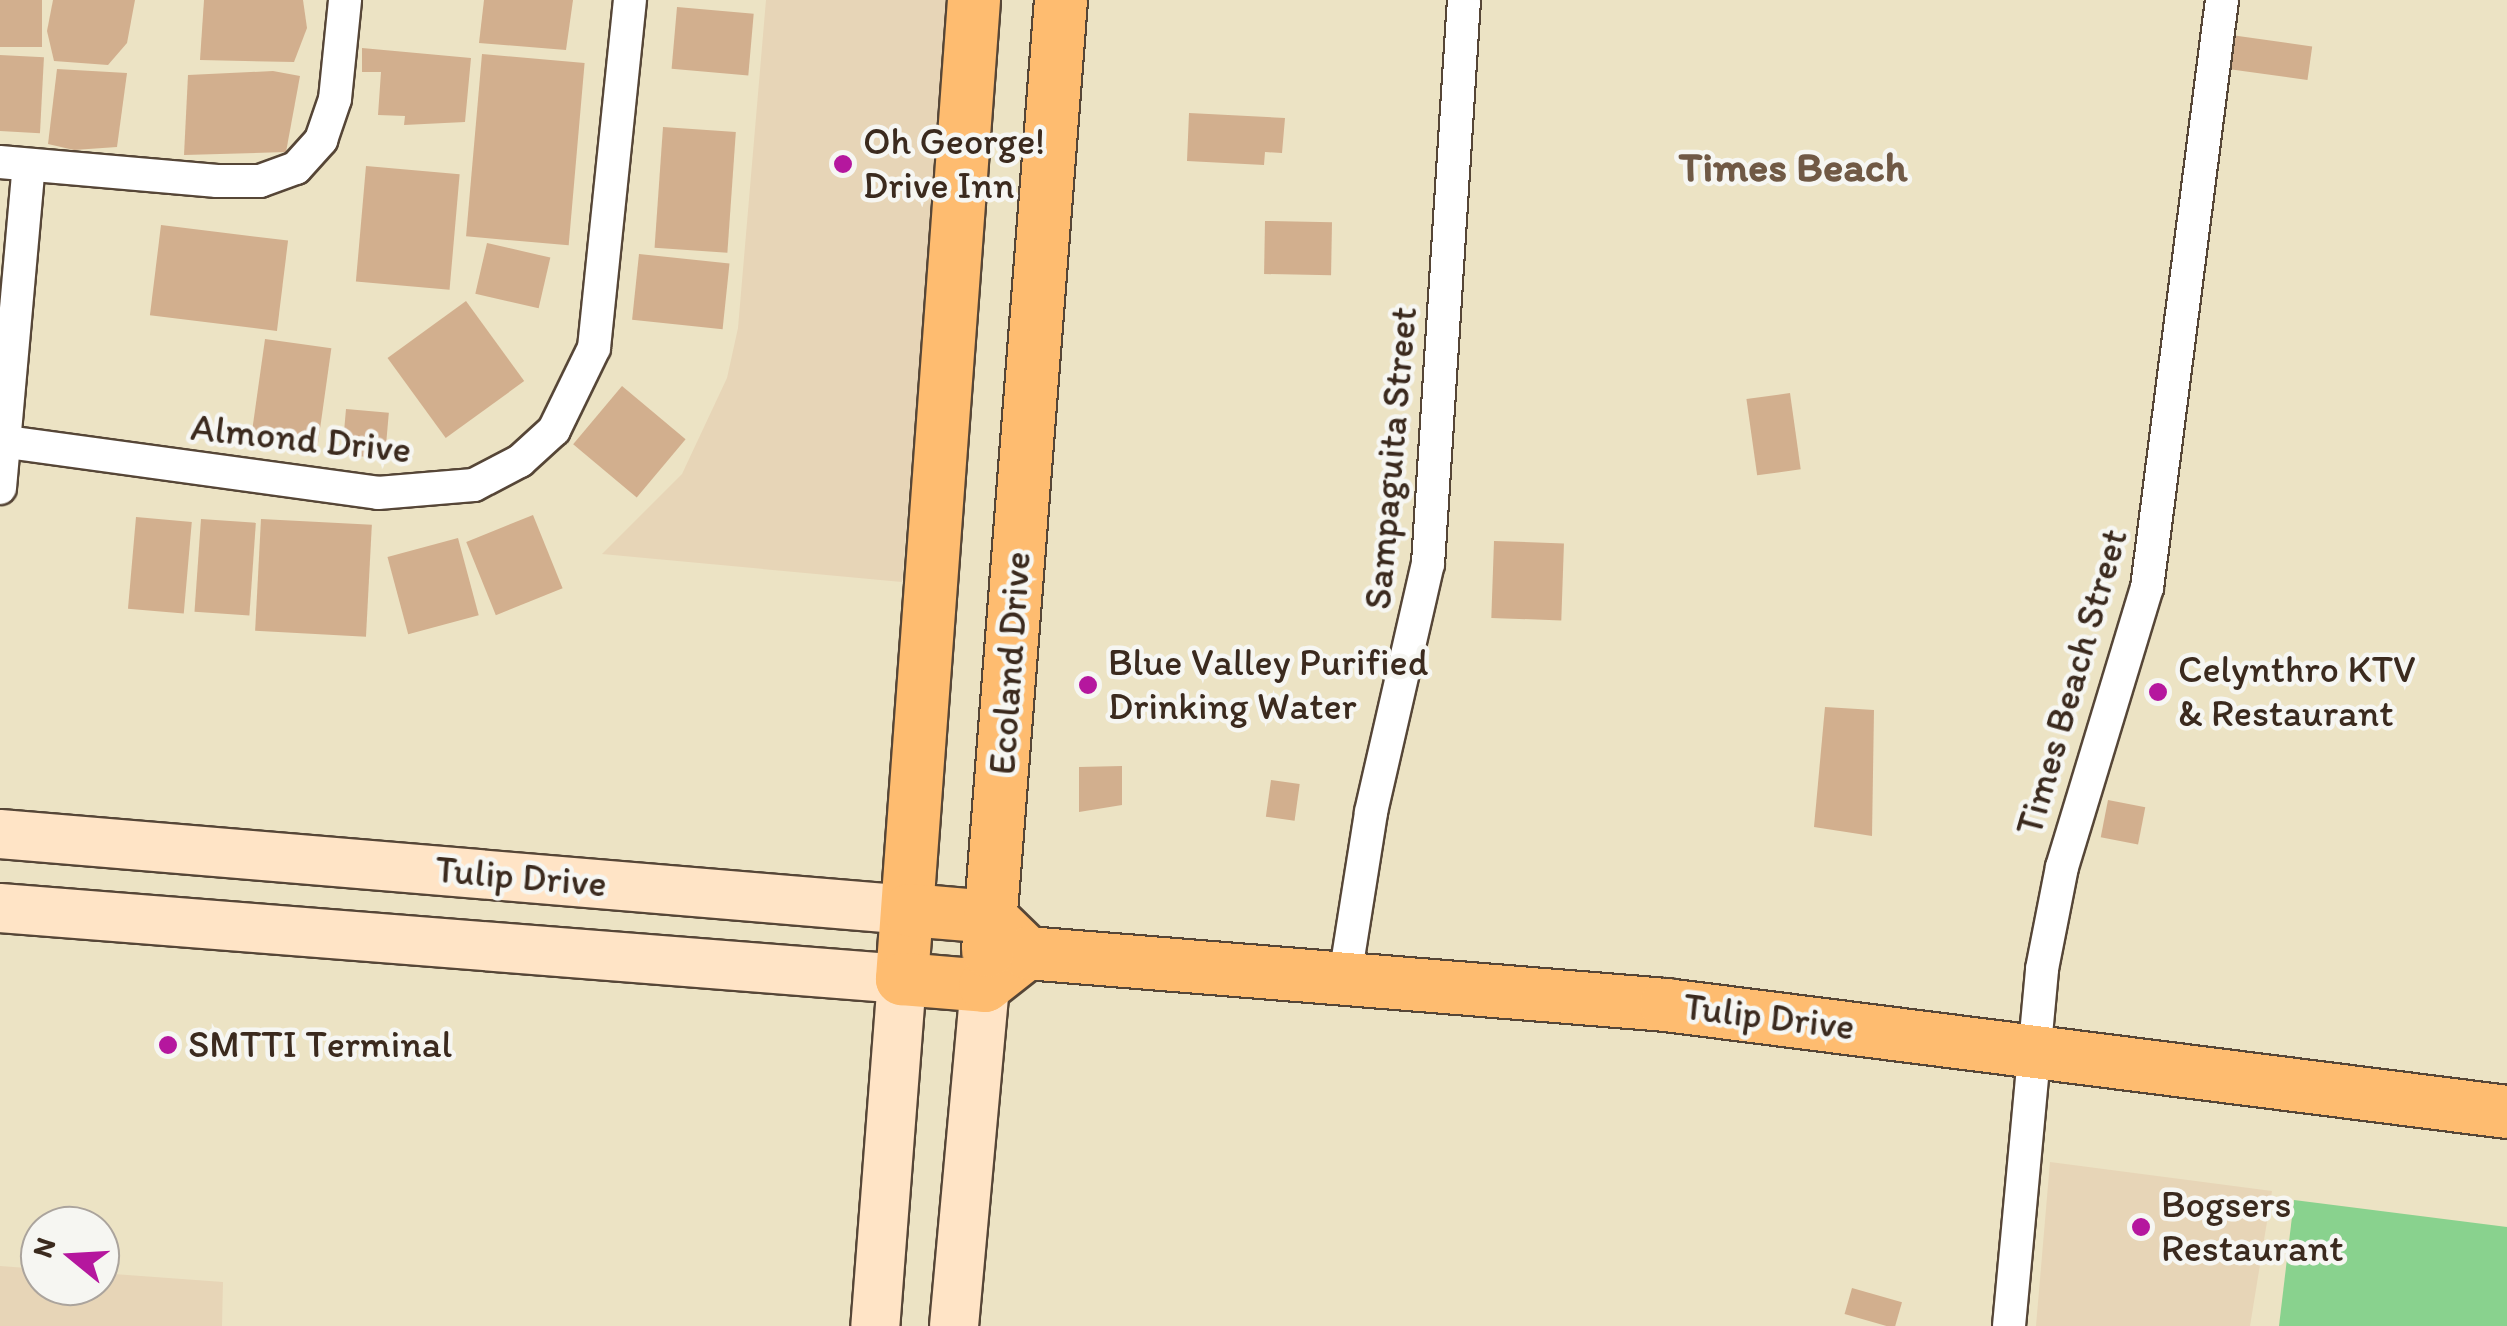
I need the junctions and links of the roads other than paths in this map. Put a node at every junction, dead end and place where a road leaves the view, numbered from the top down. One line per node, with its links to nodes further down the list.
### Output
1 (345, 0): 7 (street)
2 (630, 0): 8 (street, Almond Drive)
3 (974, 0): 13 (main road)
4 (1062, 0): 15 (main road, Ecoland Drive)
5 (1464, 0): 17 (street, Sampaguita Street)
6 (2222, 0): 20 (street, Times Beach Street)
7 (14, 163): 8 (street)
8 (2, 441): 9 (street)
9 (0, 488)
10 (23, 836): 11 (main road, Tulip Drive)
11 (93, 841): 13 (main road, Tulip Drive); 14 (main road)
12 (20, 910): 14 (main road, Tulip Drive)
13 (908, 910): 15 (main road, Tulip Drive); 18 (main road)
14 (87, 915): 18 (main road, Tulip Drive)
15 (990, 917): 16 (main road); 19 (main road, Ecoland Drive)
16 (1027, 953): 17 (main road, Tulip Drive); 19 (main road)
17 (1345, 977): 20 (main road, Tulip Drive)
18 (902, 979): 19 (main road, Tulip Drive); 22 (main road)
19 (985, 986): 23 (main road, Ecoland Drive)
20 (2031, 1048): 21 (main road, Tulip Drive); 24 (street, Times Beach Street)
21 (2507, 1112)
22 (875, 1326)
23 (954, 1326)
24 (2010, 1326)

